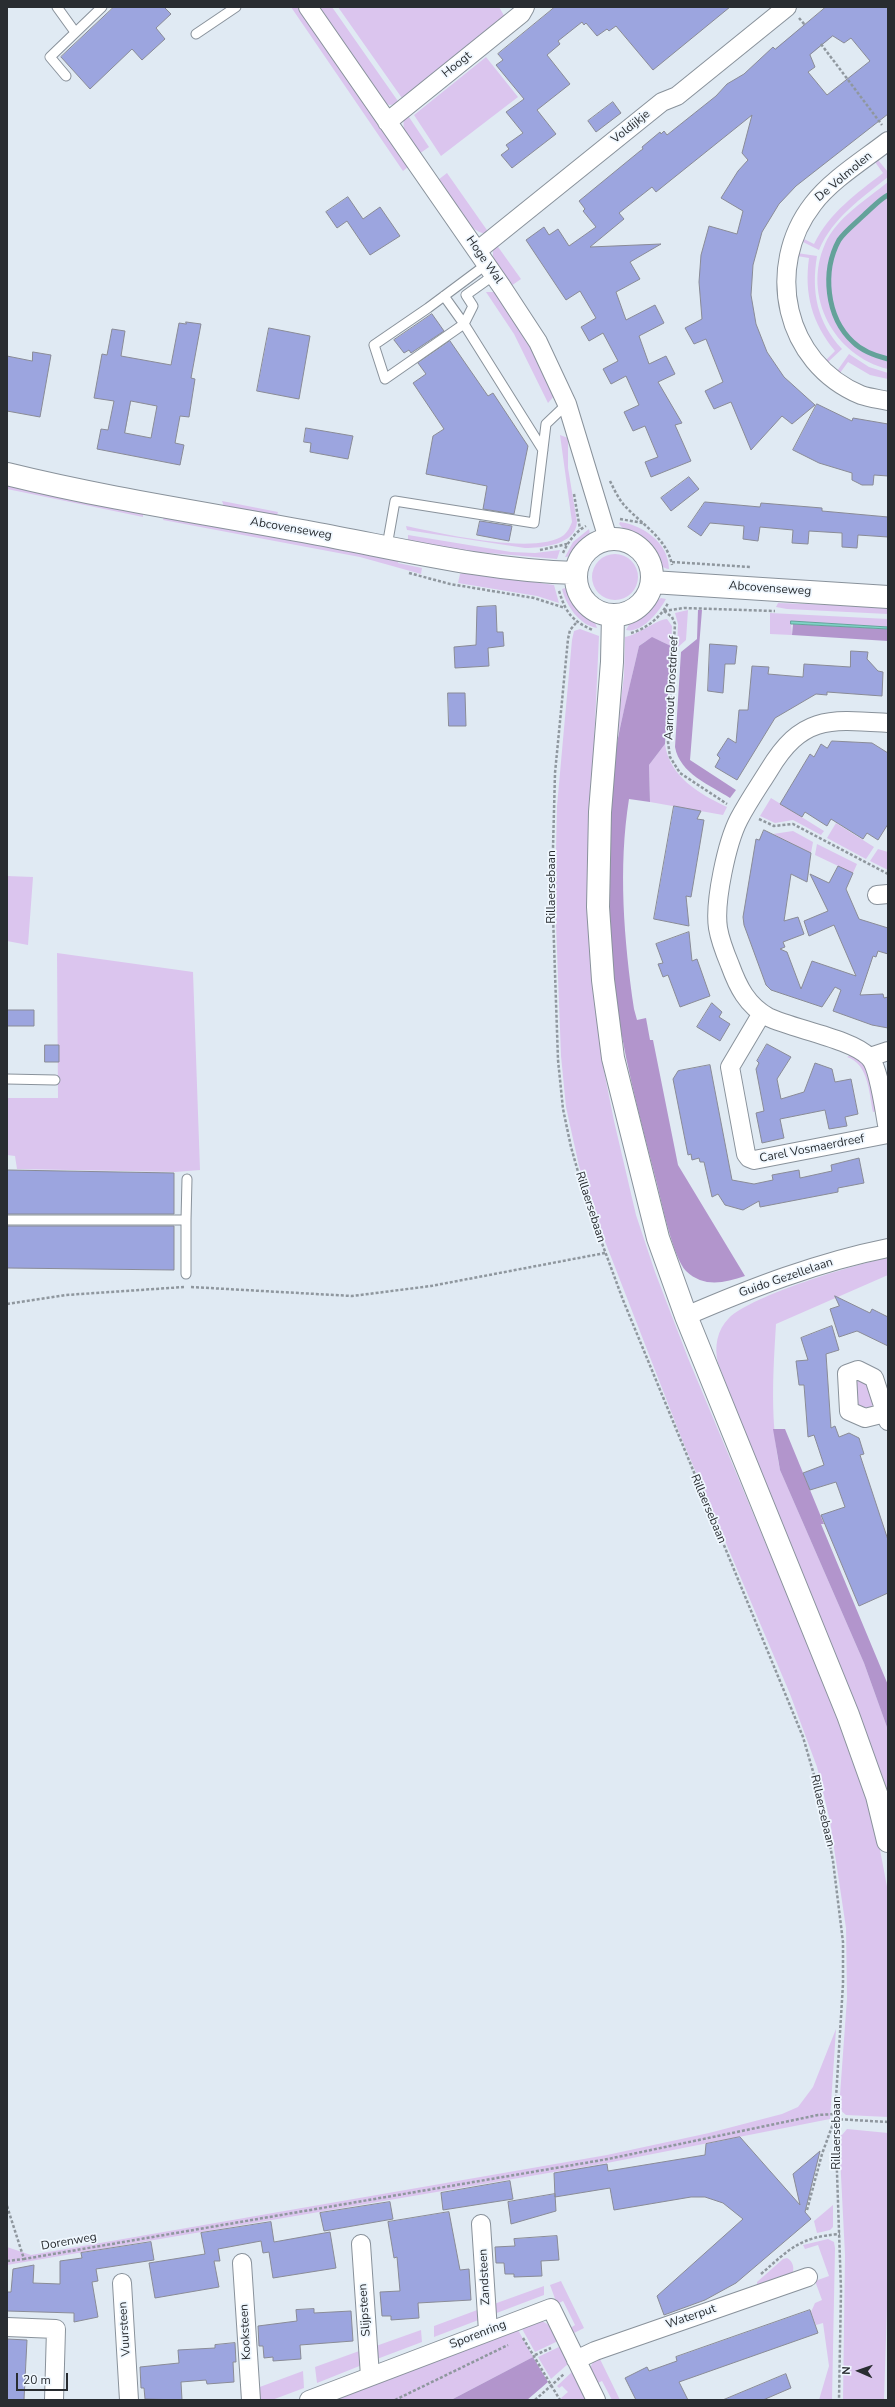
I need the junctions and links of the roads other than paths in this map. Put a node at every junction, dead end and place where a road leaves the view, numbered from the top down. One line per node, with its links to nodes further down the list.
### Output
1 (57, 7): 7 (lane)
2 (102, 7): 7 (lane)
3 (236, 7): 8 (lane)
4 (308, 7): 10 (street, Hoge Wal)
5 (525, 7): 10 (street, Hoogt)
6 (787, 7): 12 (street, Voldijkje)
7 (76, 32): 9 (lane)
8 (196, 34)
9 (66, 76)
10 (387, 122): 12 (street, Hoge Wal)
11 (887, 136): 15 (street, De Volmolen)
12 (486, 263): 13 (lane); 14 (lane); 16 (street, Hoge Wal)
13 (444, 296): 14 (lane); 14 (lane)
14 (464, 324): 17 (lane)
15 (888, 401)
16 (567, 404): 17 (lane); 19 (street, Hoge Wal)
17 (543, 450): 20 (lane)
18 (7, 474): 20 (street, Abcovenseweg)
19 (608, 540): 21 (street); 22 (street)
20 (387, 546): 21 (street, Abcovenseweg)
21 (576, 573): 24 (street)
22 (652, 582): 23 (street, Abcovenseweg); 24 (street)
23 (888, 597)
24 (614, 615): 38 (street)
25 (888, 723): 26 (street)
26 (762, 1013): 28 (street); 32 (street, Carel Vosmaerdreef)
27 (888, 1051): 28 (street)
28 (870, 1057): 31 (street)
29 (7, 1079): 30 (lane)
30 (55, 1080)
31 (888, 1130)
32 (888, 1134)
33 (187, 1179): 35 (lane)
34 (7, 1220): 35 (lane)
35 (186, 1220): 37 (lane)
36 (888, 1248): 38 (street, Guido Gezellelaan)
37 (186, 1274)
38 (686, 1316): 39 (street)
39 (888, 1841)
40 (482, 2224): 46 (street, Zandsteen)
41 (361, 2244): 48 (street, Slijpsteen)
42 (242, 2263): 51 (street, Kooksteen)
43 (808, 2277): 47 (street, Waterput)
44 (122, 2283): 50 (street, Vuursteen)
45 (7, 2327): 49 (street)
46 (488, 2331): 47 (street, Sporenring); 48 (street, Sporenring)
47 (571, 2366): 53 (street, Sporenring)
48 (370, 2376): 52 (street, Sporenring)
49 (54, 2400)
50 (129, 2400)
51 (251, 2400)
52 (309, 2400)
53 (596, 2400)

